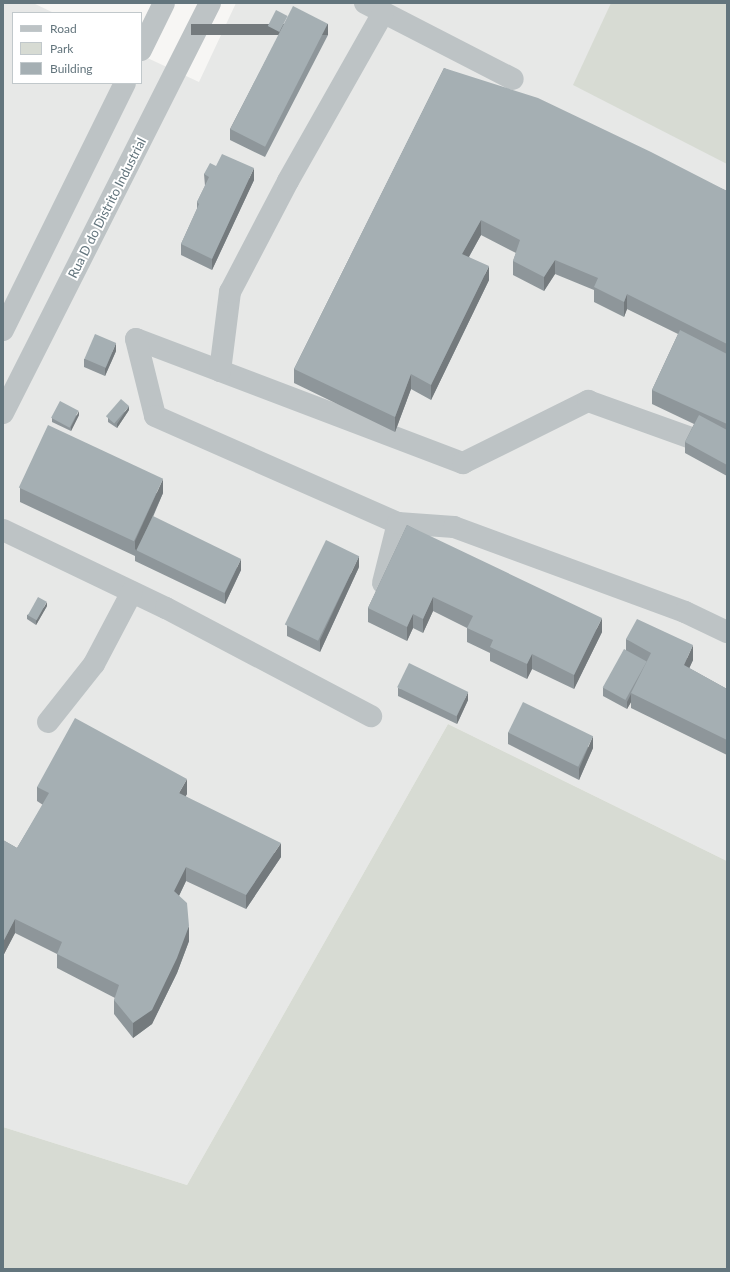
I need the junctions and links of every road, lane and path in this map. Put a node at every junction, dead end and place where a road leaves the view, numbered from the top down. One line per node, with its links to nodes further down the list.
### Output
1 (164, 3): 4 (street)
2 (210, 3): 9 (street, Rua D do Distrito Industrial)
3 (374, 8): 5 (street); 8 (street)
4 (142, 48)
5 (513, 79)
6 (125, 84): 7 (street)
7 (3, 330)
8 (220, 371): 10 (street); 11 (street)
9 (3, 412)
10 (727, 445)
11 (398, 523): 13 (street); 15 (street)
12 (3, 530): 14 (street)
13 (383, 583)
14 (132, 592): 16 (street); 17 (street)
15 (727, 632)
16 (371, 716)
17 (48, 722)

